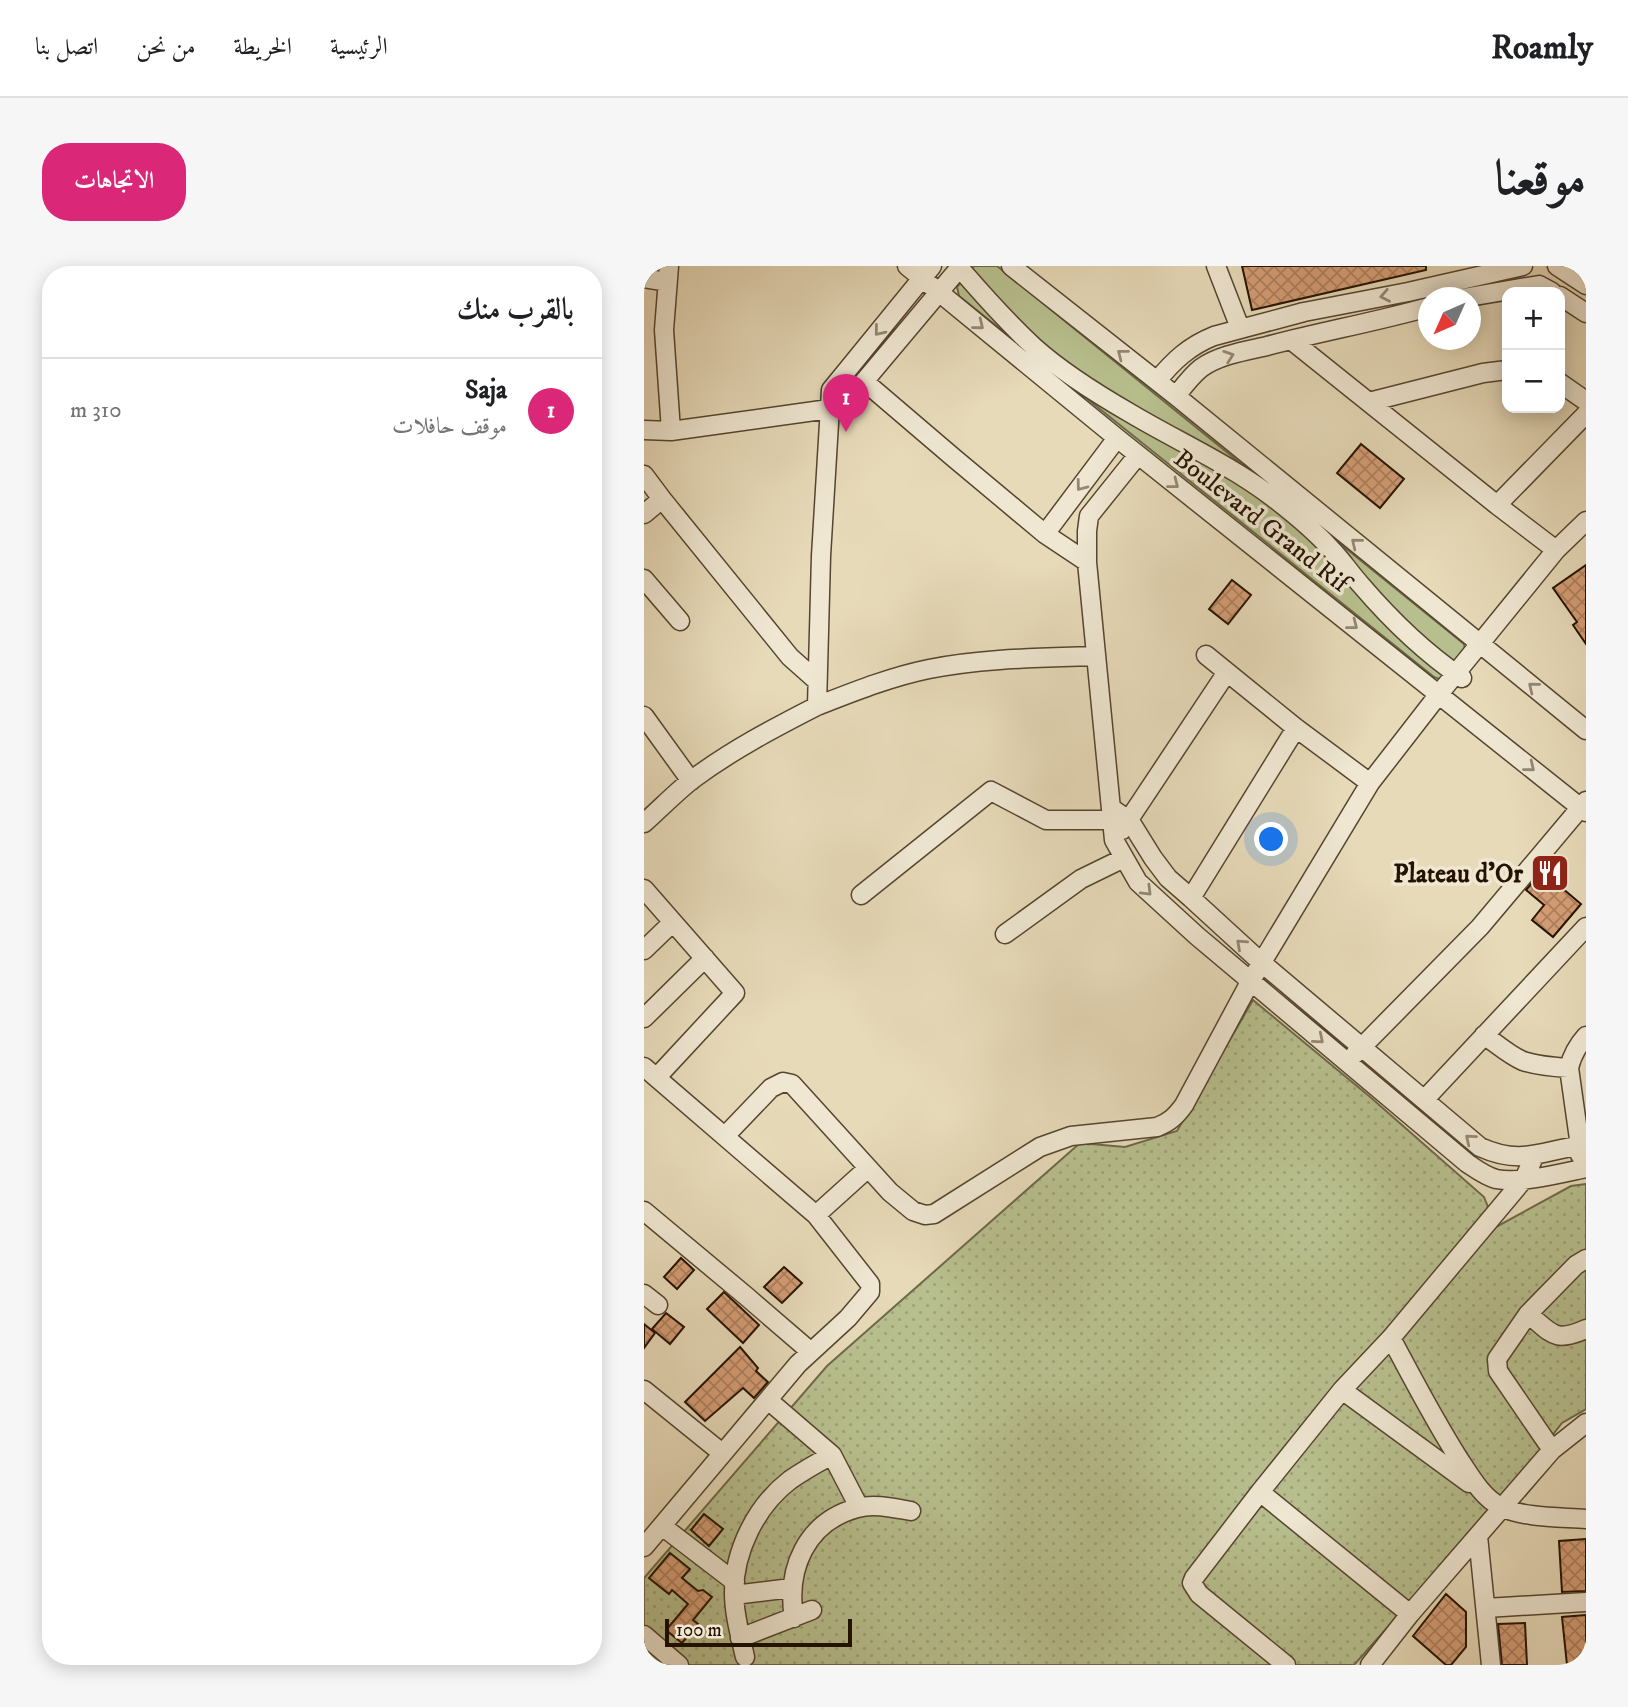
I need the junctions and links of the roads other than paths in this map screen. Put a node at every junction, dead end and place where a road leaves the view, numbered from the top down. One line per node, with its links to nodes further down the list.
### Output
1 (907, 266): 8 (street, Boulevard Grand Rif)
2 (1011, 266): 22 (street, Boulevard Grand Rif, one-way to 2)
3 (1216, 266): 19 (street)
4 (1523, 266): 19 (street, one-way to 19)
5 (1550, 266): 12 (street)
6 (1557, 266): 11 (street)
7 (960, 267): 13 (street); 49 (street)
8 (927, 272): 13 (street, Boulevard Grand Rif); 28 (street, one-way to 28)
9 (668, 274): 10 (street); 31 (street)
10 (644, 278)
11 (1586, 285)
12 (1545, 287)
13 (940, 293): 23 (street); 32 (street, Boulevard Grand Rif, one-way to 32)
14 (1502, 293): 15 (street)
15 (1481, 296)
16 (1565, 299): 18 (street)
17 (1418, 310): 20 (street)
18 (1586, 313)
19 (1240, 328): 22 (street)
20 (1291, 340): 25 (street, one-way to 20); 27 (street)
21 (1502, 371): 27 (street)
22 (1157, 381): 25 (street, Boulevard Grand Rif)
23 (865, 382): 28 (street); 40 (street)
24 (1565, 386): 26 (street)
25 (1176, 396): 45 (street, Boulevard Grand Rif, one-way to 25)
26 (1586, 401)
27 (1369, 402): 37 (street)
28 (829, 409): 31 (street); 50 (street)
29 (1586, 414): 37 (street)
30 (644, 430): 31 (street)
31 (671, 431): 33 (street)
32 (1117, 438): 34 (street, Boulevard Grand Rif); 40 (street, one-way to 40)
33 (644, 442)
34 (1138, 455): 42 (street); 51 (street, Boulevard Grand Rif, one-way to 51)
35 (644, 475): 36 (street)
36 (662, 499): 38 (street); 50 (street)
37 (1497, 505): 41 (street)
38 (644, 514)
39 (1586, 521): 41 (street)
40 (1045, 534): 42 (street)
41 (1556, 550): 45 (street)
42 (1087, 562): 47 (street)
43 (644, 579): 44 (street)
44 (680, 621)
45 (1480, 644): 49 (street); 55 (street, Boulevard Grand Rif, one-way to 45)
46 (1206, 655): 48 (street)
47 (1096, 656): 52 (street); 59 (street)
48 (1227, 672): 54 (street); 59 (street)
49 (1459, 675): 51 (street)
50 (817, 681): 52 (street)
51 (1439, 694): 57 (street); 58 (street, Boulevard Grand Rif, one-way to 58)
52 (817, 706): 56 (street)
53 (644, 716): 56 (street)
54 (1296, 728): 57 (street); 64 (street)
55 (1586, 730)
56 (691, 780): 60 (street)
57 (1370, 783): 70 (street)
58 (1584, 807): 75 (street)
59 (1117, 816): 61 (street); 63 (street); 64 (street)
60 (644, 823)
61 (1124, 858): 66 (street); 71 (street, one-way to 71)
62 (644, 889): 65 (street)
63 (861, 895)
64 (1191, 898): 70 (street, one-way to 64)
65 (673, 922): 68 (street); 69 (street)
66 (1005, 934)
67 (1582, 939): 73 (street)
68 (644, 950)
69 (705, 958): 72 (street); 78 (street)
70 (1262, 963): 71 (street); 75 (street)
71 (1250, 982): 76 (street, one-way to 76); 83 (street)
72 (644, 1018)
73 (1485, 1035): 77 (street); 79 (street)
74 (1586, 1036): 77 (street)
75 (1362, 1048): 76 (street); 79 (street)
76 (1347, 1063): 85 (street)
77 (1569, 1068): 81 (street)
78 (650, 1072): 80 (street)
79 (1424, 1100): 82 (street, one-way to 79)
80 (725, 1136): 83 (street); 87 (street)
81 (1583, 1146): 82 (street); 84 (street)
82 (1534, 1157): 85 (street)
83 (867, 1169): 87 (street)
84 (1582, 1169): 85 (street)
85 (1524, 1179): 91 (street)
86 (644, 1211): 92 (street)
87 (816, 1216): 92 (street)
88 (1586, 1259): 89 (street)
89 (1528, 1314): 90 (street); 97 (street)
90 (1586, 1329)
91 (1391, 1338): 94 (street); 101 (street)
92 (811, 1352): 95 (street)
93 (644, 1390): 98 (street)
94 (1342, 1390): 100 (street); 101 (street)
95 (768, 1400): 98 (street); 99 (street)
96 (1586, 1423): 97 (street)
97 (1552, 1450): 103 (street)
98 (722, 1453): 106 (street)
99 (832, 1455): 102 (street); 109 (street)
100 (1260, 1492): 114 (street); 120 (street)
101 (1481, 1492): 103 (street)
102 (859, 1507): 104 (street); 110 (street)
103 (1502, 1507): 105 (street); 107 (street)
104 (911, 1511)
105 (1586, 1519)
106 (662, 1526): 108 (street); 109 (street)
107 (1478, 1536): 112 (street); 114 (street)
108 (644, 1547)
109 (734, 1588): 110 (street); 117 (street)
110 (791, 1588): 115 (street)
111 (1586, 1602): 112 (street)
112 (1486, 1608): 122 (street)
113 (812, 1610): 115 (street)
114 (1410, 1614): 121 (street)
115 (794, 1618): 117 (street)
116 (644, 1635): 119 (street)
117 (740, 1638): 118 (street)
118 (745, 1657)
119 (677, 1664)
120 (1286, 1665)
121 (1370, 1665)
122 (1491, 1665)

